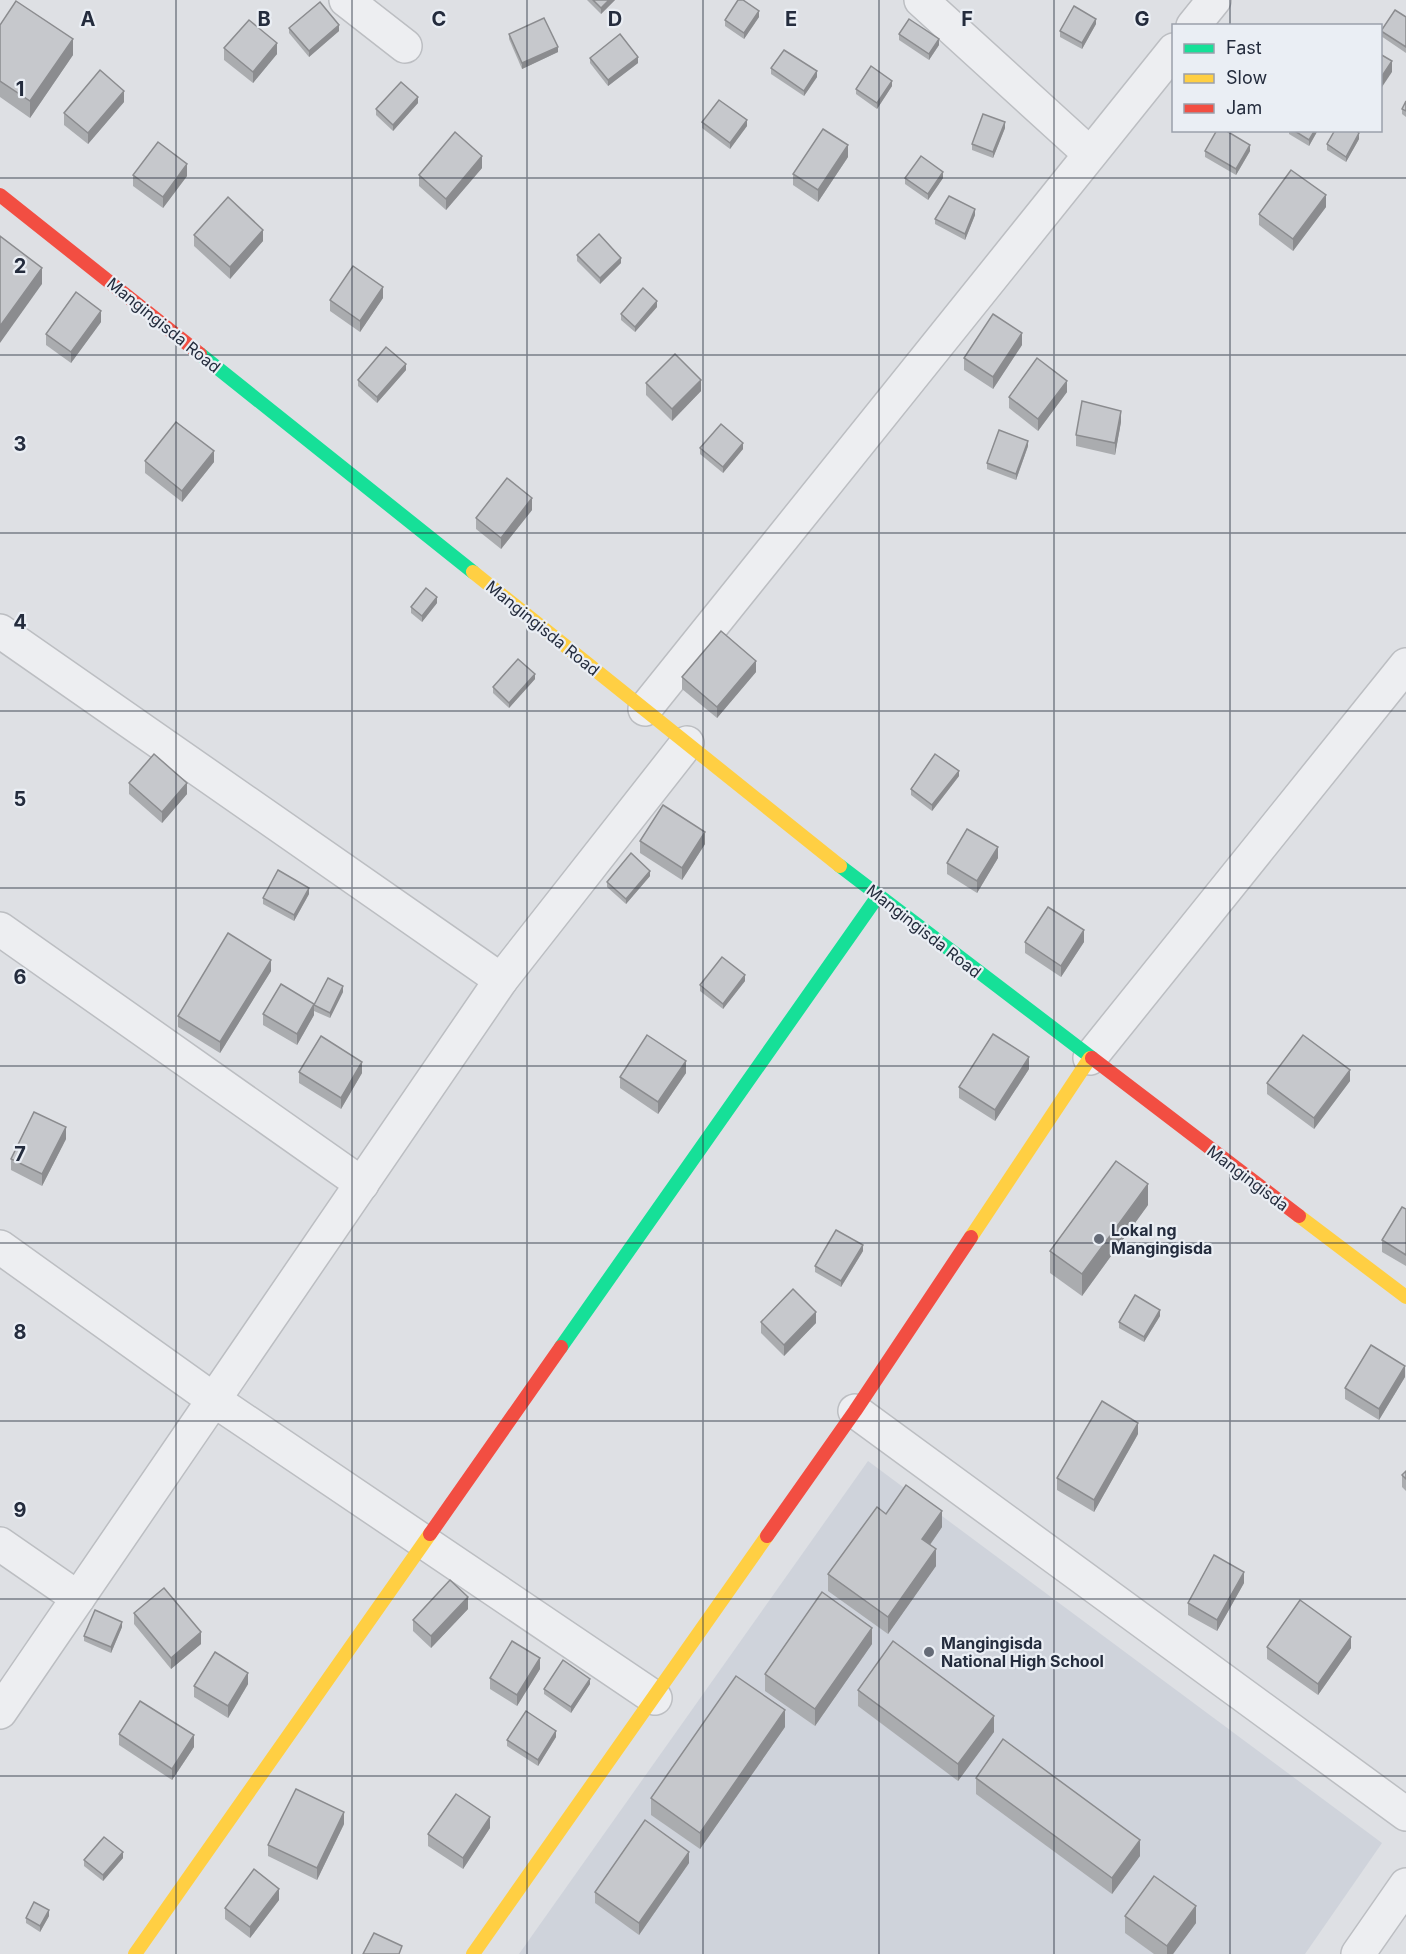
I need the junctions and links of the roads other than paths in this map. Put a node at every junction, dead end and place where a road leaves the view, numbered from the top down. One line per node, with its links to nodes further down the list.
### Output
1 (346, 0): 5 (street)
2 (921, 0): 7 (street)
3 (1214, 0): 4 (street)
4 (1195, 24)
5 (405, 46)
6 (1172, 51): 7 (street)
7 (1090, 154): 11 (street)
8 (0, 195): 11 (street, Mangingisda Road)
9 (0, 631): 15 (street)
10 (1406, 665): 16 (street)
11 (645, 709): 12 (street, Mangingisda Road)
12 (687, 743): 13 (street, Mangingisda Road); 15 (street)
13 (878, 896): 16 (street, Mangingisda Road); 22 (street)
14 (0, 929): 17 (street)
15 (501, 980): 17 (street)
16 (1090, 1058): 19 (street, Mangingisda); 21 (street)
17 (362, 1184): 20 (street)
18 (0, 1246): 20 (street)
19 (1406, 1297)
20 (214, 1400): 22 (street); 24 (street)
21 (855, 1411): 25 (street); 27 (street)
22 (423, 1543): 25 (street); 29 (street)
23 (0, 1544): 24 (street)
24 (78, 1598): 26 (street)
25 (655, 1698): 30 (street)
26 (0, 1712)
27 (1406, 1814)
28 (1406, 1885): 31 (street)
29 (135, 1954)
30 (473, 1954)
31 (1358, 1954)

